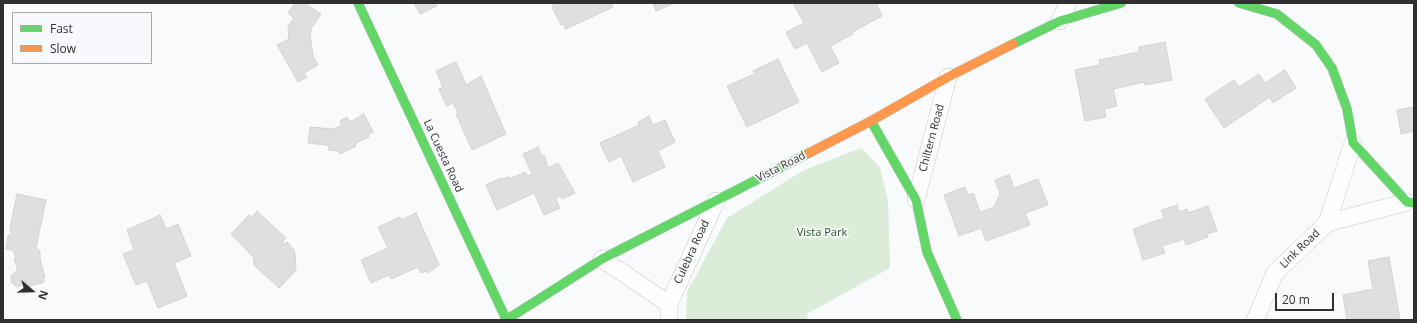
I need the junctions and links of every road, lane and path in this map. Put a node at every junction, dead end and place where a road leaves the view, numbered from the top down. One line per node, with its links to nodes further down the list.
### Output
1 (358, 3): 15 (street, La Cuesta Road)
2 (1068, 3): 5 (street)
3 (1121, 3): 5 (street, Vista Road)
4 (1239, 3): 8 (street)
5 (1060, 21): 6 (street, Vista Road)
6 (948, 77): 7 (street, Vista Road); 9 (street, Chiltern Road)
7 (871, 121): 9 (street, Chiltern Road); 10 (street, Vista Road)
8 (1353, 144): 11 (street); 12 (street, Link Road)
9 (916, 200): 16 (street, Chiltern Road)
10 (716, 201): 13 (street, Vista Road); 14 (street, Culebra Road)
11 (1410, 202): 12 (street, Link Road)
12 (1327, 223): 17 (street, Link Road)
13 (602, 259): 14 (street, Culebra Road); 15 (street, Vista Road)
14 (669, 312)
15 (506, 320)
16 (957, 320)
17 (1255, 320)

